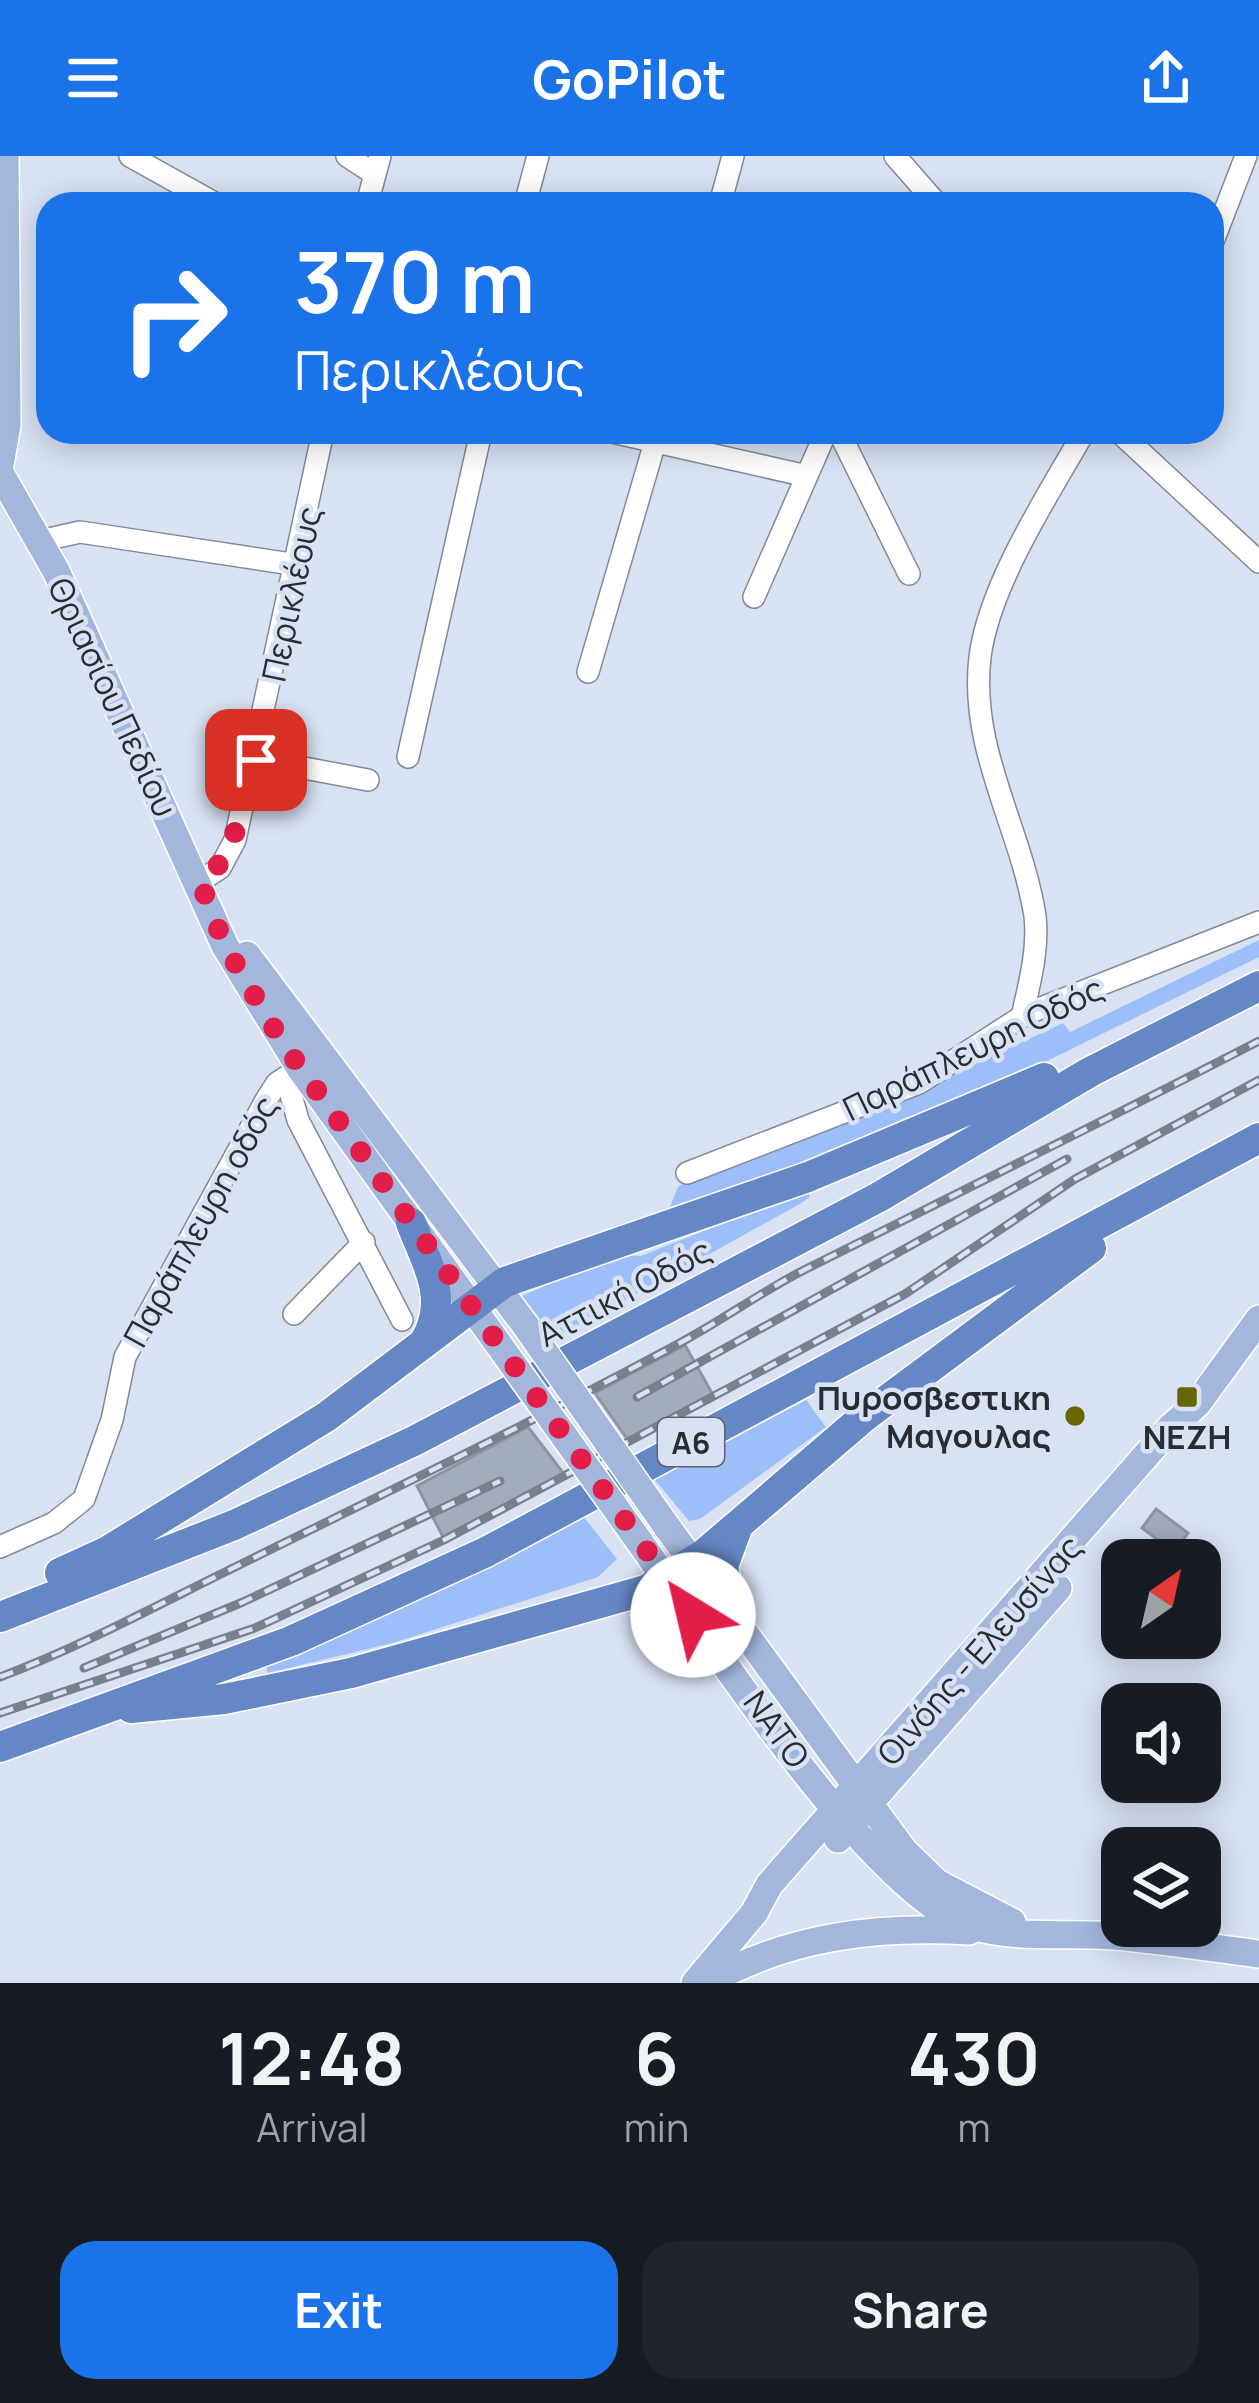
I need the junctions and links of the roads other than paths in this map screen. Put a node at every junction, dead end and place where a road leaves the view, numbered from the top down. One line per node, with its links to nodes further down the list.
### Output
1 (5, 156): 14 (main road)
2 (130, 156): 9 (street)
3 (347, 156): 8 (street)
4 (538, 156): 10 (street)
5 (895, 156): 12 (street)
6 (1246, 156): 13 (street)
7 (731, 158): 11 (street)
8 (377, 164)
9 (194, 192)
10 (528, 192)
11 (723, 192)
12 (926, 192)
13 (1224, 213)
14 (3, 233): 15 (main road)
15 (2, 350): 24 (main road)
16 (321, 444): 28 (street, Περικλέους)
17 (478, 444): 32 (street)
18 (655, 444): 31 (street)
19 (687, 444): 25 (street)
20 (821, 444): 25 (street)
21 (845, 444): 29 (street)
22 (1078, 444): 39 (street)
23 (1132, 444): 27 (street)
24 (0, 469): 26 (main road, Θριασίου Πεδίου)
25 (807, 476): 30 (street)
26 (40, 541): 28 (street); 35 (main road, Θριασίου Πεδίου)
27 (1259, 562)
28 (298, 565): 33 (street, Περικλέους)
29 (909, 574)
30 (754, 598)
31 (589, 672)
32 (408, 757)
33 (256, 760): 34 (street); 35 (street, Περικλέους)
34 (368, 780)
35 (200, 882): 37 (main road, Θριασίου Πεδίου)
36 (1259, 922): 39 (street, Παράπλευρη Οδός)
37 (220, 925): 41 (main road, ΝΑΤΟ); 46 (main road, ΝΑΤΟ)
38 (1259, 986): 40 (highway, Αττική Οδός)
39 (1022, 1017): 43 (street, Παράπλευρη Οδός)
40 (1090, 1072): 46 (highway); 57 (highway, Αττική Οδός)
41 (293, 1073): 44 (main road, ΝΑΤΟ); 45 (street); 54 (street, Παράπλευρη οδός)
42 (1256, 1140): 53 (highway); 59 (highway, Α6)
43 (687, 1173)
44 (411, 1223): 47 (main road, ΝΑΤΟ); 51 (highway)
45 (364, 1242): 48 (street); 50 (street)
46 (498, 1286): 47 (highway); 55 (main road, ΝΑΤΟ, bridge)
47 (472, 1306): 51 (highway); 55 (main road, ΝΑΤΟ, bridge)
48 (294, 1314)
49 (1259, 1319): 52 (main road, Οινόης - Ελευσίνας)
50 (402, 1320)
51 (423, 1343): 56 (highway)
52 (1197, 1404): 62 (main road, Οινόης - Ελευσίνας); 63 (main road, Οινόης - Ελευσίνας)
53 (743, 1521): 55 (highway); 58 (highway)
54 (0, 1547)
55 (678, 1570): 58 (main road, ΝΑΤΟ); 59 (highway); 63 (main road, ΝΑΤΟ)
56 (0, 1600)
57 (0, 1617)
58 (731, 1617): 61 (main road, ΝΑΤΟ)
59 (113, 1706): 60 (highway, Α6)
60 (0, 1747)
61 (827, 1750): 62 (main road); 63 (main road, ΝΑΤΟ)
62 (887, 1756): 63 (main road, Οινόης - Ελευσίνας)
63 (853, 1808): 64 (main road, ΝΑΤΟ); 65 (main road, ΝΑΤΟ); 67 (main road)
64 (1001, 1934): 65 (main road, ΝΑΤΟ); 68 (main road)
65 (1063, 1934): 66 (main road, ΝΑΤΟ)
66 (1259, 1954)
67 (695, 1983)
68 (707, 1983)

